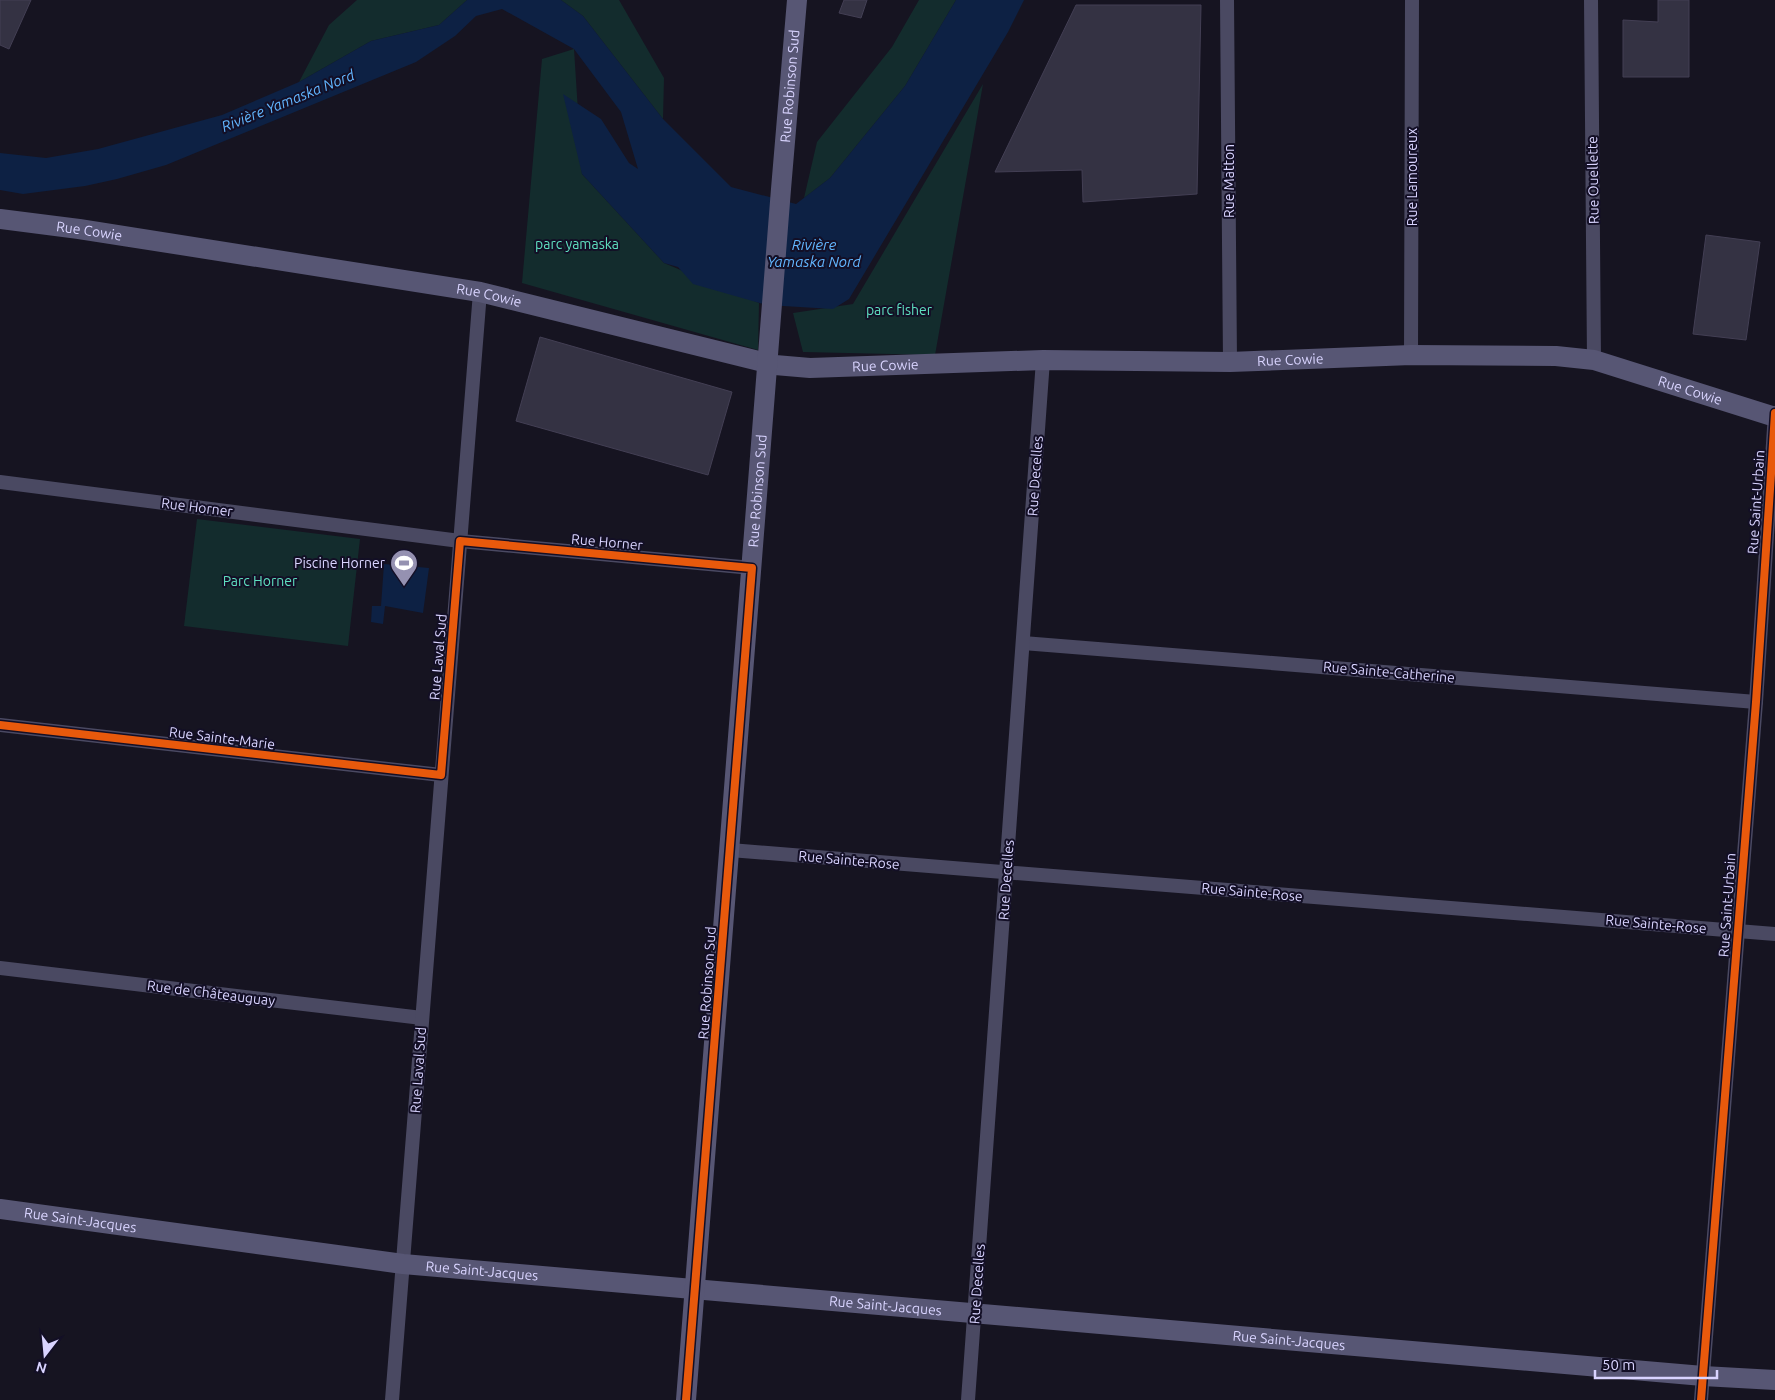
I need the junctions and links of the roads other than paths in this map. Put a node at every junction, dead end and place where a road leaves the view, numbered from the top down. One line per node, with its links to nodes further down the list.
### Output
1 (797, 0): 8 (street, Rue Robinson Sud)
2 (1227, 0): 11 (street, Rue Matton)
3 (1412, 0): 7 (street, Rue Lamoureux)
4 (1591, 0): 10 (street, Rue Ouellette)
5 (0, 219): 6 (street, Rue Cowie)
6 (480, 292): 8 (street, Rue Cowie); 14 (street, Rue Laval Sud)
7 (1411, 354): 10 (street, Rue Cowie); 11 (street, Rue Cowie)
8 (768, 355): 9 (street, Rue Cowie); 15 (street, Rue Robinson Sud)
9 (1043, 360): 11 (street, Rue Cowie); 16 (street, Rue Decelles)
10 (1594, 360): 12 (street, Rue Cowie)
11 (1230, 362)
12 (1775, 415): 17 (street, Rue Saint-Urbain)
13 (0, 482): 14 (street, Rue Horner)
14 (460, 541): 15 (street, Rue Horner); 19 (street, Rue Laval Sud)
15 (752, 568): 20 (street, Rue Robinson Sud)
16 (1023, 643): 17 (street, Rue Sainte-Catherine); 21 (street, Rue Decelles)
17 (1756, 702): 22 (street, Rue Saint-Urbain)
18 (0, 725): 19 (street, Rue Sainte-Marie)
19 (442, 775): 25 (street, Rue Laval Sud)
20 (730, 850): 21 (street, Rue Sainte-Rose); 28 (street, Rue Robinson Sud)
21 (1006, 872): 22 (street, Rue Sainte-Rose); 29 (street, Rue Decelles)
22 (1738, 931): 23 (street, Rue Sainte-Rose); 30 (street, Rue Saint-Urbain)
23 (1775, 934)
24 (0, 968): 25 (street, Rue de Châteauguay)
25 (422, 1018): 27 (street, Rue Laval Sud)
26 (0, 1209): 27 (street, Rue Saint-Jacques)
27 (403, 1264): 28 (street, Rue Saint-Jacques); 32 (street, Rue Laval Sud)
28 (695, 1290): 29 (street, Rue Saint-Jacques); 33 (street, Rue Robinson Sud)
29 (974, 1314): 30 (street, Rue Saint-Jacques); 34 (street, Rue Decelles)
30 (1703, 1376): 31 (street, Rue Saint-Jacques); 35 (street, Rue Saint-Urbain)
31 (1775, 1380)
32 (392, 1400)
33 (686, 1400)
34 (968, 1400)
35 (1701, 1400)

